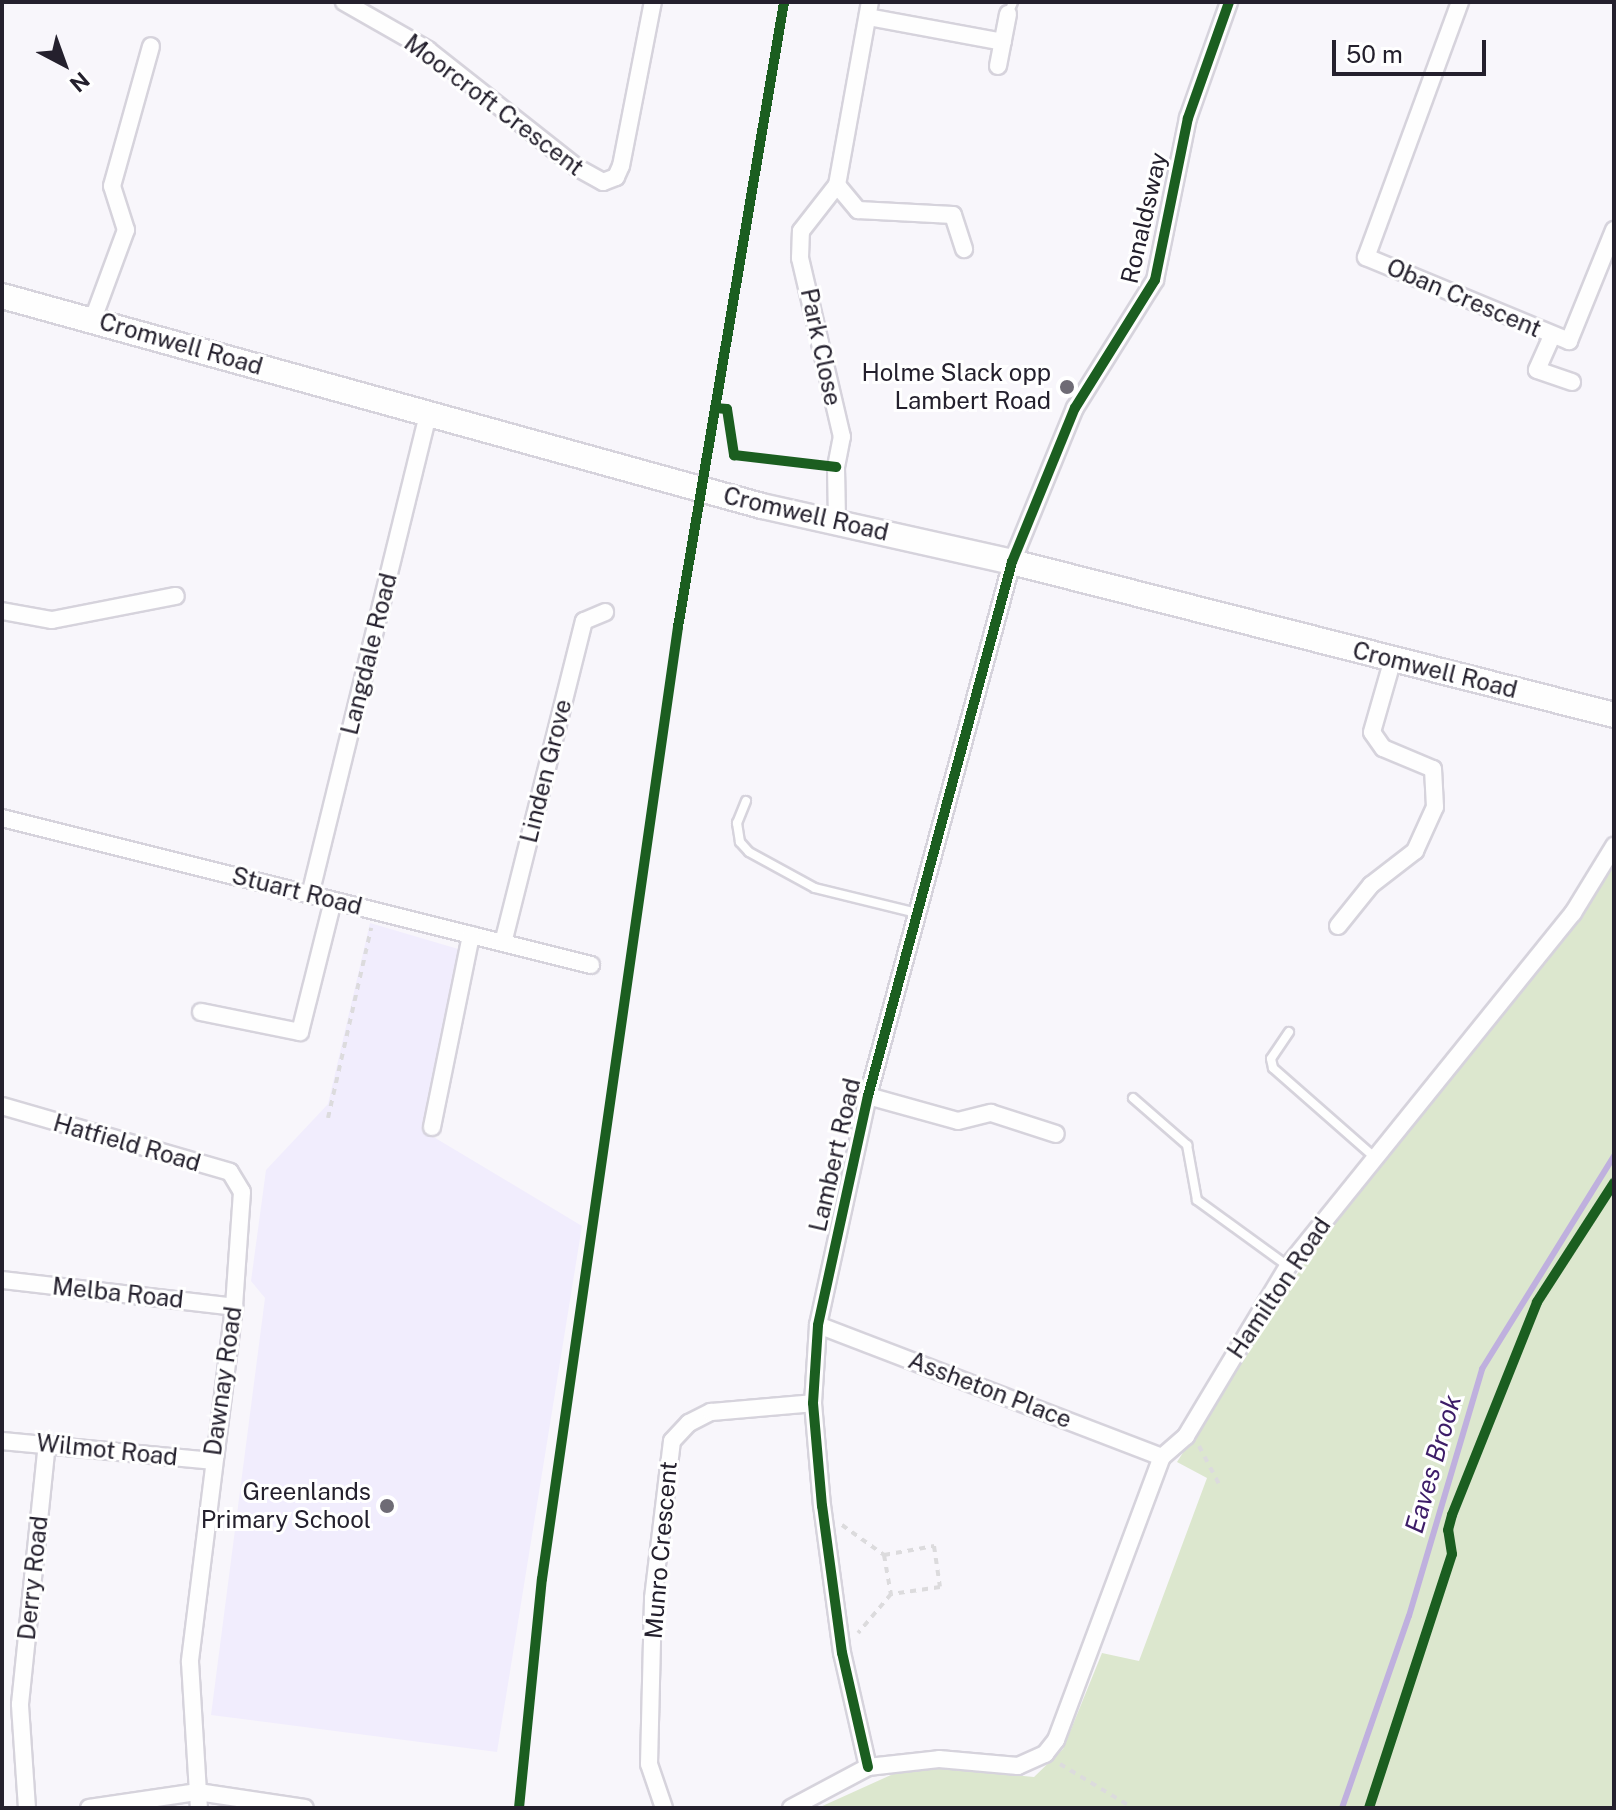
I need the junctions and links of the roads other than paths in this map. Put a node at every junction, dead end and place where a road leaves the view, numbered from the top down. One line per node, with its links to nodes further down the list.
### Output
1 (344, 2): 2 (street, Moorcroft Crescent)
2 (653, 2)
3 (1229, 2): 19 (street, Ronaldsway)
4 (1460, 2): 15 (street, Oban Crescent)
5 (1011, 8): 7 (street)
6 (869, 9): 7 (street, Park Close); 10 (street, Park Close)
7 (1003, 42): 9 (street)
8 (151, 46): 14 (street)
9 (998, 66)
10 (837, 185): 12 (street); 18 (street, Park Close)
11 (1614, 230): 15 (street, Oban Crescent)
12 (964, 249)
13 (2, 296): 14 (street, Cromwell Road)
14 (93, 319): 17 (street, Cromwell Road)
15 (1552, 336): 16 (street)
16 (1572, 382)
17 (428, 414): 18 (street, Cromwell Road); 28 (street, Langdale Road)
18 (837, 520): 19 (street, Cromwell Road)
19 (1012, 562): 23 (street, Cromwell Road); 30 (street, Lambert Road)
20 (176, 596): 21 (street)
21 (2, 611)
22 (605, 612): 33 (street, Linden Grove)
23 (1393, 659): 24 (street, Cromwell Road); 31 (street)
24 (1614, 715)
25 (746, 801): 30 (lane)
26 (2, 818): 28 (street, Stuart Road)
27 (1614, 846): 42 (street, Hamilton Road)
28 (310, 895): 29 (street, Stuart Road)
29 (333, 901): 32 (street, Stuart Road); 35 (street)
30 (918, 914): 37 (street, Lambert Road)
31 (1338, 926)
32 (471, 935): 33 (street, Stuart Road); 40 (street)
33 (503, 943): 34 (street, Stuart Road)
34 (591, 965)
35 (201, 1012)
36 (1289, 1032): 42 (lane)
37 (868, 1096): 41 (street); 47 (street, Lambert Road)
38 (1133, 1098): 44 (lane)
39 (2, 1106): 43 (street, Hatfield Road)
40 (432, 1127)
41 (1056, 1134)
42 (1373, 1156): 44 (street, Hamilton Road)
43 (242, 1192): 46 (street, Dawnay Road)
44 (1288, 1266): 51 (street, Hamilton Road)
45 (2, 1280): 46 (street, Melba Road)
46 (234, 1307): 52 (street, Dawnay Road)
47 (818, 1325): 48 (street, Lambert Road); 51 (street, Assheton Place)
48 (813, 1403): 53 (street, Lambert Road); 58 (street, Munro Crescent)
49 (2, 1441): 50 (street, Wilmot Road)
50 (47, 1444): 52 (street, Wilmot Road); 55 (street, Derry Road)
51 (1162, 1457): 53 (street, Hamilton Road)
52 (212, 1461): 54 (street, Dawnay Road)
53 (868, 1767): 59 (street)
54 (198, 1800): 56 (street); 57 (street)
55 (27, 1808)
56 (89, 1808)
57 (305, 1808)
58 (664, 1808)
59 (791, 1808)

